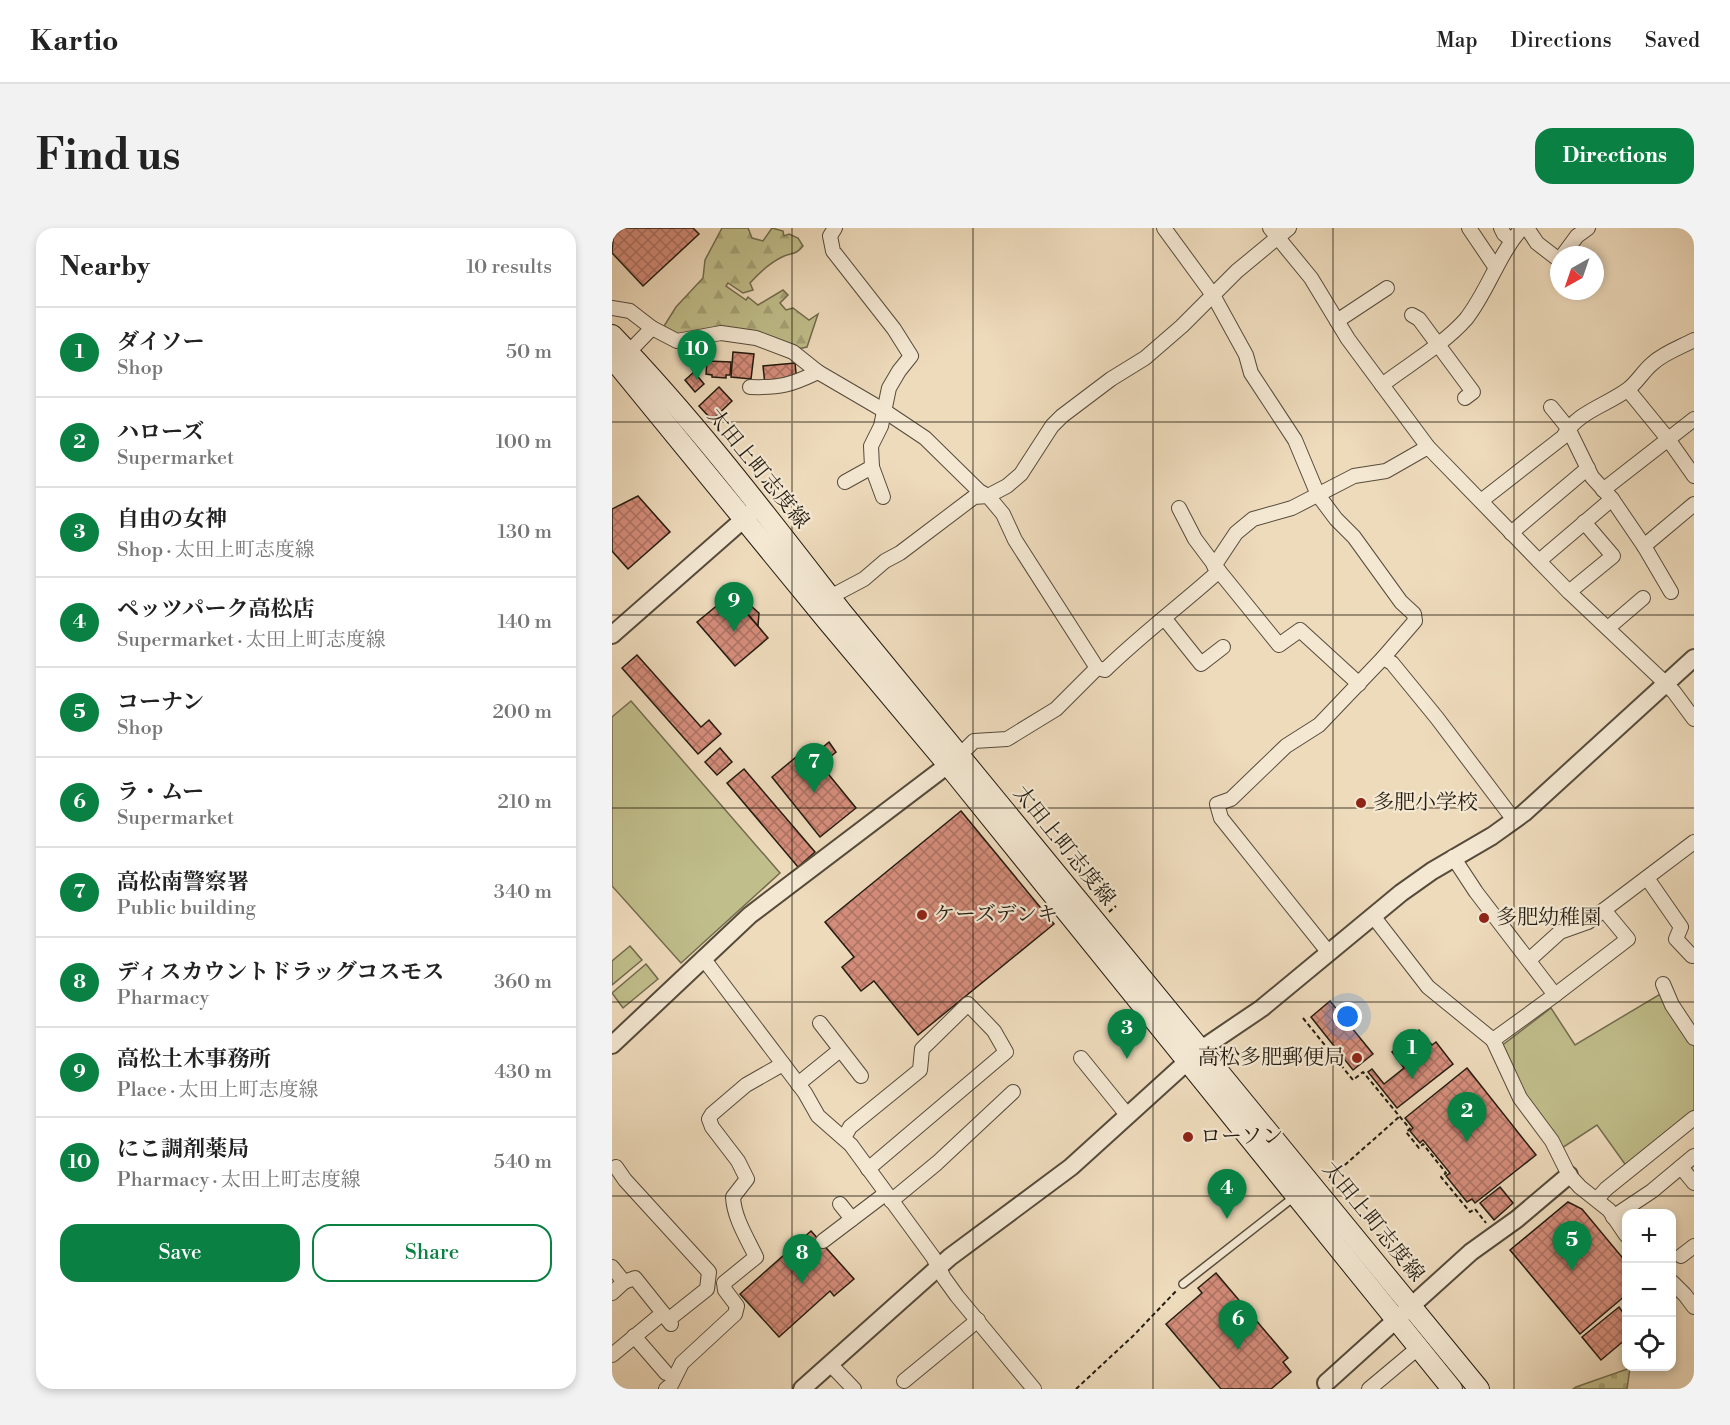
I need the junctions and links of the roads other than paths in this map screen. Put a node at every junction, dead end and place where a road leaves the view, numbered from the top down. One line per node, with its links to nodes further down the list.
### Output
1 (835, 228): 30 (street)
2 (1164, 228): 15 (street)
3 (1289, 228): 9 (street)
4 (1469, 228): 13 (street)
5 (1501, 228): 10 (street)
6 (1522, 228): 10 (street)
7 (1527, 228): 12 (street)
8 (1588, 228): 11 (street)
9 (1274, 233): 15 (street); 18 (street)
10 (1512, 240): 13 (street)
11 (1570, 246)
12 (1550, 253)
13 (1496, 268): 22 (street)
14 (1387, 288): 18 (street)
15 (1213, 295): 40 (street); 41 (street)
16 (612, 308): 19 (street)
17 (1412, 315): 22 (street)
18 (1337, 321): 25 (street)
19 (652, 328): 23 (street); 24 (street)
20 (612, 335): 23 (main road, 太田上町志度線)
21 (1694, 340): 27 (street)
22 (1437, 344): 25 (street); 28 (street)
23 (617, 360): 45 (main road, 太田上町志度線); 47 (main road, 太田上町志度線)
24 (818, 372): 26 (street); 30 (street)
25 (1382, 385): 34 (street)
26 (750, 387)
27 (1628, 390): 32 (street); 33 (street)
28 (1465, 398)
29 (1551, 407): 32 (street)
30 (884, 410): 35 (street); 41 (street)
31 (1694, 419): 33 (street)
32 (1568, 428): 36 (street); 43 (street)
33 (1668, 439): 37 (street); 39 (street)
34 (1428, 447): 40 (street); 43 (street)
35 (872, 467): 38 (street); 42 (street)
36 (1588, 468): 39 (street); 49 (street)
37 (1694, 477)
38 (845, 482)
39 (1607, 494): 48 (street); 50 (street)
40 (1318, 495): 52 (street); 61 (street)
41 (988, 496): 56 (street); 63 (street)
42 (883, 497)
43 (1481, 501): 49 (street)
44 (1694, 504): 50 (street)
45 (758, 506): 47 (street); 56 (main road, 太田上町志度線)
46 (1179, 508): 52 (street)
47 (743, 519): 56 (main road, 太田上町志度線); 59 (street)
48 (1584, 522): 51 (street); 53 (street)
49 (1511, 532): 51 (street)
50 (1644, 546): 54 (street)
51 (1539, 561): 53 (street)
52 (1216, 568): 57 (street); 64 (street)
53 (1569, 592): 58 (street)
54 (1671, 592)
55 (1643, 598): 58 (street)
56 (833, 610): 67 (main road, 太田上町志度線)
57 (1165, 619): 60 (street); 63 (street)
58 (1608, 628): 65 (street)
59 (612, 635)
60 (1223, 647)
61 (1383, 658): 64 (street); 68 (street)
62 (1694, 658): 65 (street)
63 (1097, 668): 67 (street)
64 (1359, 684): 74 (street)
65 (1666, 685): 66 (street); 68 (street)
66 (1694, 719)
67 (954, 760): 76 (street); 85 (main road, 太田上町志度線)
68 (1514, 820): 70 (street)
69 (1694, 842): 71 (street)
70 (1453, 858): 73 (street); 77 (street)
71 (1647, 878): 72 (street); 75 (street)
72 (1604, 910): 77 (street); 79 (street)
73 (1373, 916): 74 (street); 82 (street)
74 (1329, 953): 85 (street)
75 (1692, 956)
76 (703, 958): 83 (street); 87 (street)
77 (1529, 960): 79 (street)
78 (1663, 984): 81 (street)
79 (1555, 995): 82 (street)
80 (820, 1023): 84 (street)
81 (1694, 1038)
82 (1493, 1040): 98 (street)
83 (612, 1045)
84 (840, 1050): 88 (street); 89 (street)
85 (1194, 1056): 91 (street); 100 (main road, 太田上町志度線); 115 (main road, 太田上町志度線)
86 (1081, 1058): 91 (street)
87 (783, 1064): 89 (street); 127 (street)
88 (861, 1076)
89 (798, 1084): 93 (street)
90 (1013, 1092): 101 (street)
91 (1128, 1116): 109 (street)
92 (1693, 1120): 102 (street)
93 (844, 1138): 97 (street); 97 (street)
94 (1694, 1156): 96 (street)
95 (616, 1167): 117 (street)
96 (1681, 1167): 99 (street); 104 (street)
97 (868, 1169): 101 (street)
98 (1569, 1174): 102 (street); 115 (street)
99 (1694, 1183)
100 (1296, 1196): 111 (lane); 119 (main road, 太田上町志度線)
101 (888, 1197): 105 (street); 109 (street)
102 (1597, 1199): 104 (street)
103 (840, 1204): 105 (street)
104 (1613, 1216): 106 (street)
105 (852, 1219): 107 (street)
106 (1622, 1229)
107 (823, 1240)
108 (612, 1267): 110 (street)
109 (939, 1267): 118 (street); 123 (street)
110 (624, 1282): 113 (street); 117 (street)
111 (1183, 1284)
112 (1676, 1286): 114 (street)
113 (612, 1293)
114 (1692, 1300)
115 (1411, 1306): 119 (street); 133 (main road, 太田上町志度線)
116 (696, 1308): 117 (street)
117 (665, 1316): 120 (street)
118 (978, 1320): 125 (street); 130 (street)
119 (1395, 1320): 121 (main road, 太田上町志度線); 126 (street)
120 (634, 1336): 122 (street); 124 (street)
121 (1418, 1348): 131 (street); 132 (main road, 太田上町志度線)
122 (613, 1351)
123 (830, 1364): 128 (street); 129 (street)
124 (666, 1373)
125 (904, 1381)
126 (1326, 1383)
127 (666, 1389)
128 (802, 1389)
129 (854, 1389)
130 (1034, 1389)
131 (1370, 1389)
132 (1452, 1389)
133 (1479, 1389)

